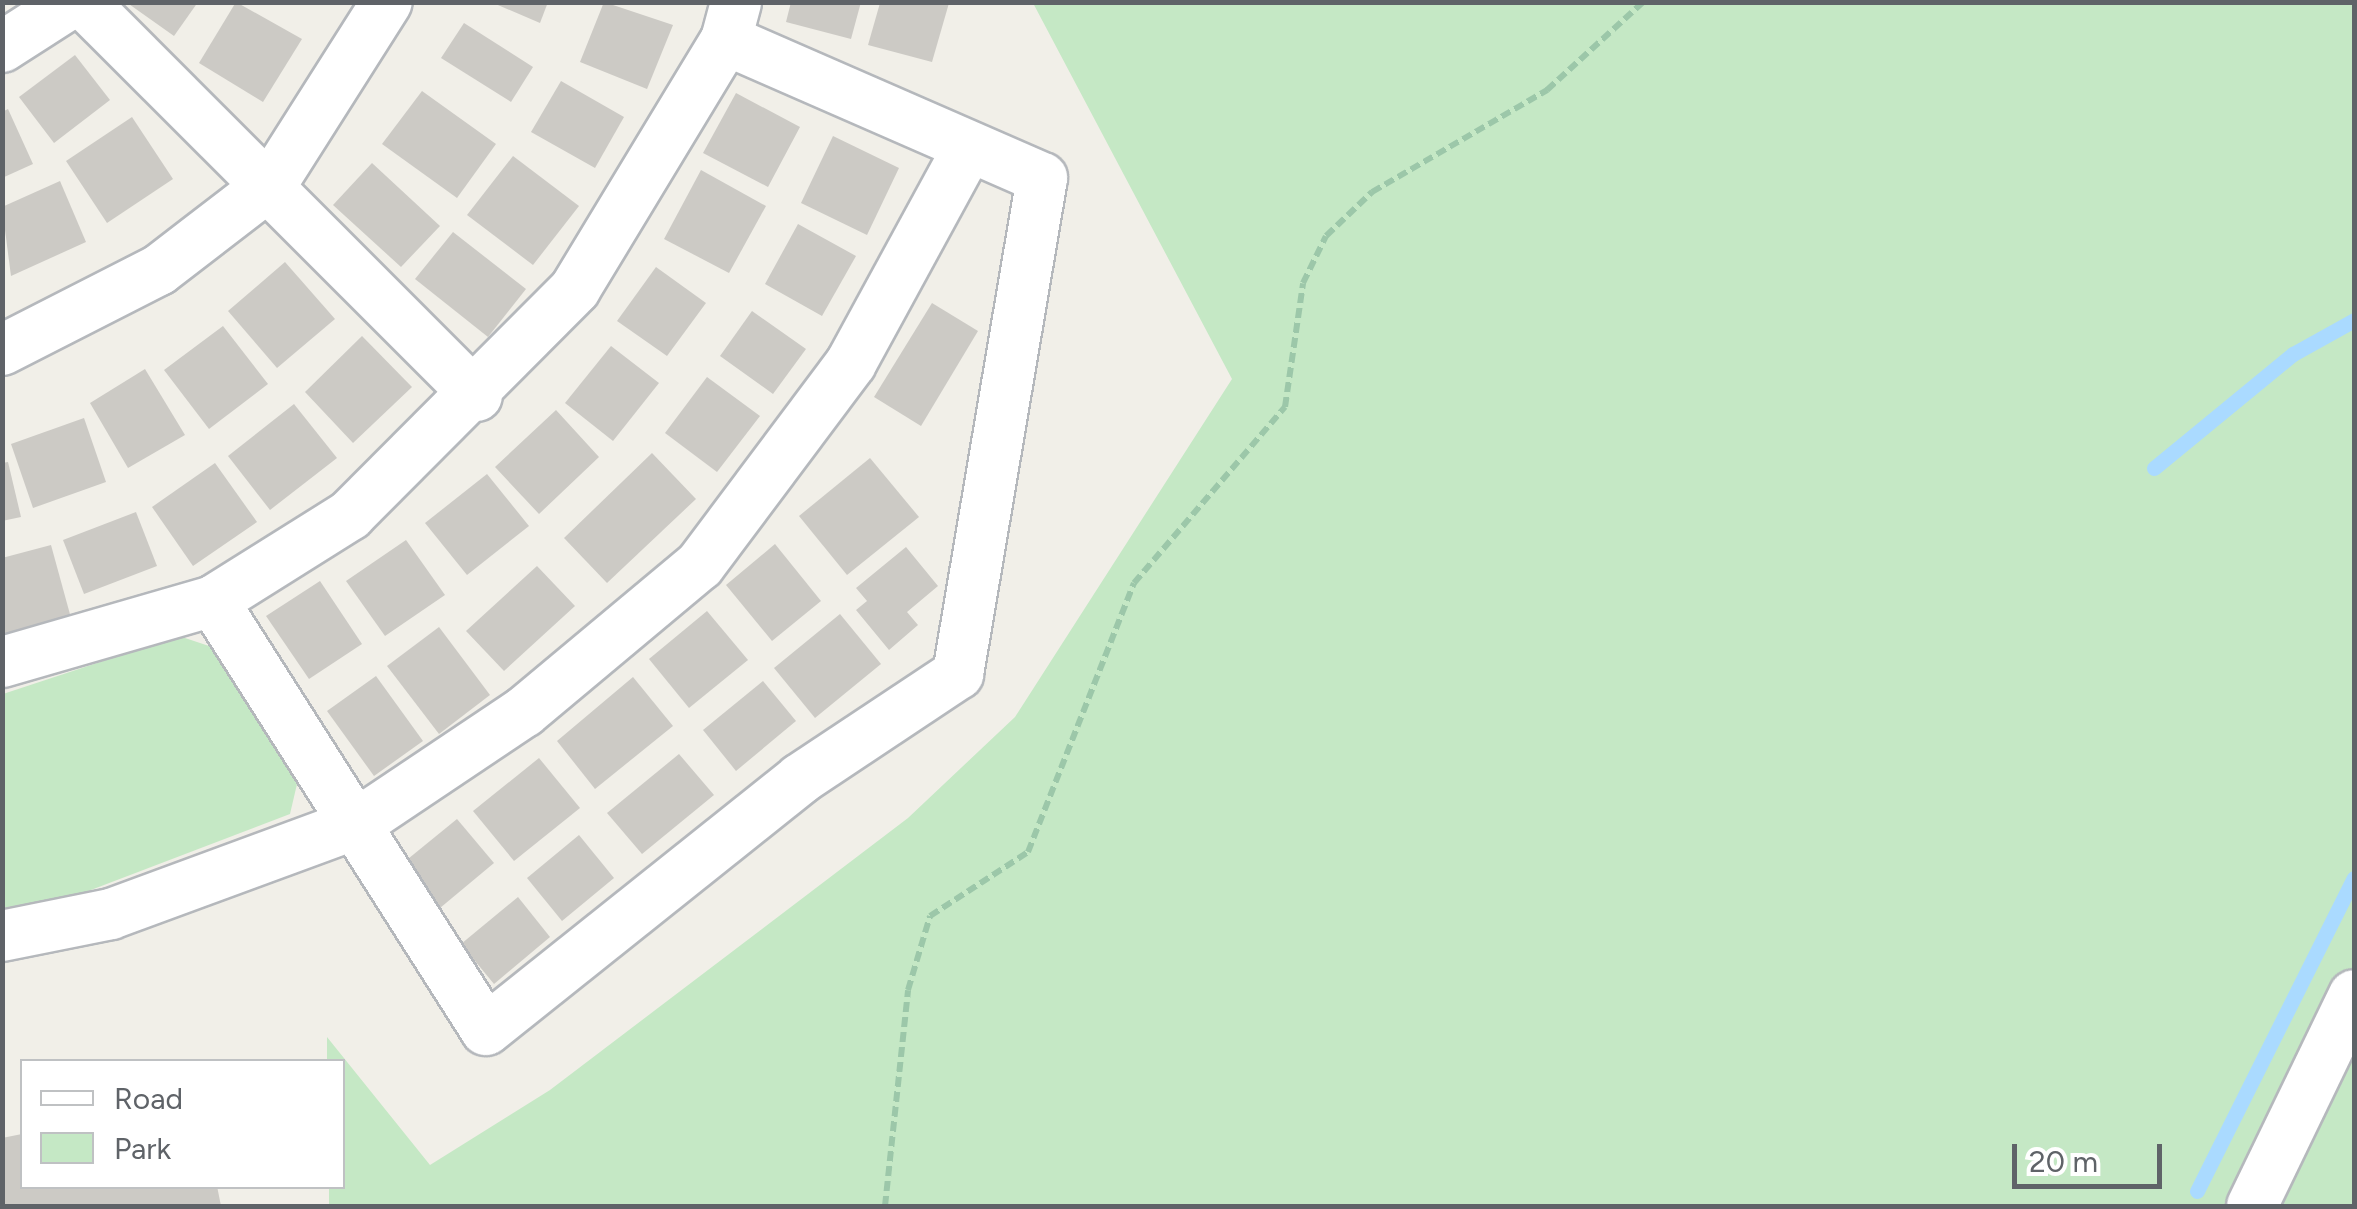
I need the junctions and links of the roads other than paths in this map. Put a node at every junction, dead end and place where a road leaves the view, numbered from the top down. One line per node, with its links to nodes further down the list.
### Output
1 (72, 2): 5 (street)
2 (83, 2): 7 (street)
3 (387, 2): 7 (street)
4 (731, 21): 6 (street); 9 (street)
5 (2, 48)
6 (970, 147): 12 (street); 12 (street)
7 (272, 183): 8 (street); 9 (street)
8 (2, 350)
9 (477, 396): 10 (street)
10 (214, 601): 11 (street); 12 (street)
11 (2, 662)
12 (358, 823): 13 (street)
13 (2, 936)
14 (2354, 995): 15 (street)
15 (2252, 1206)

